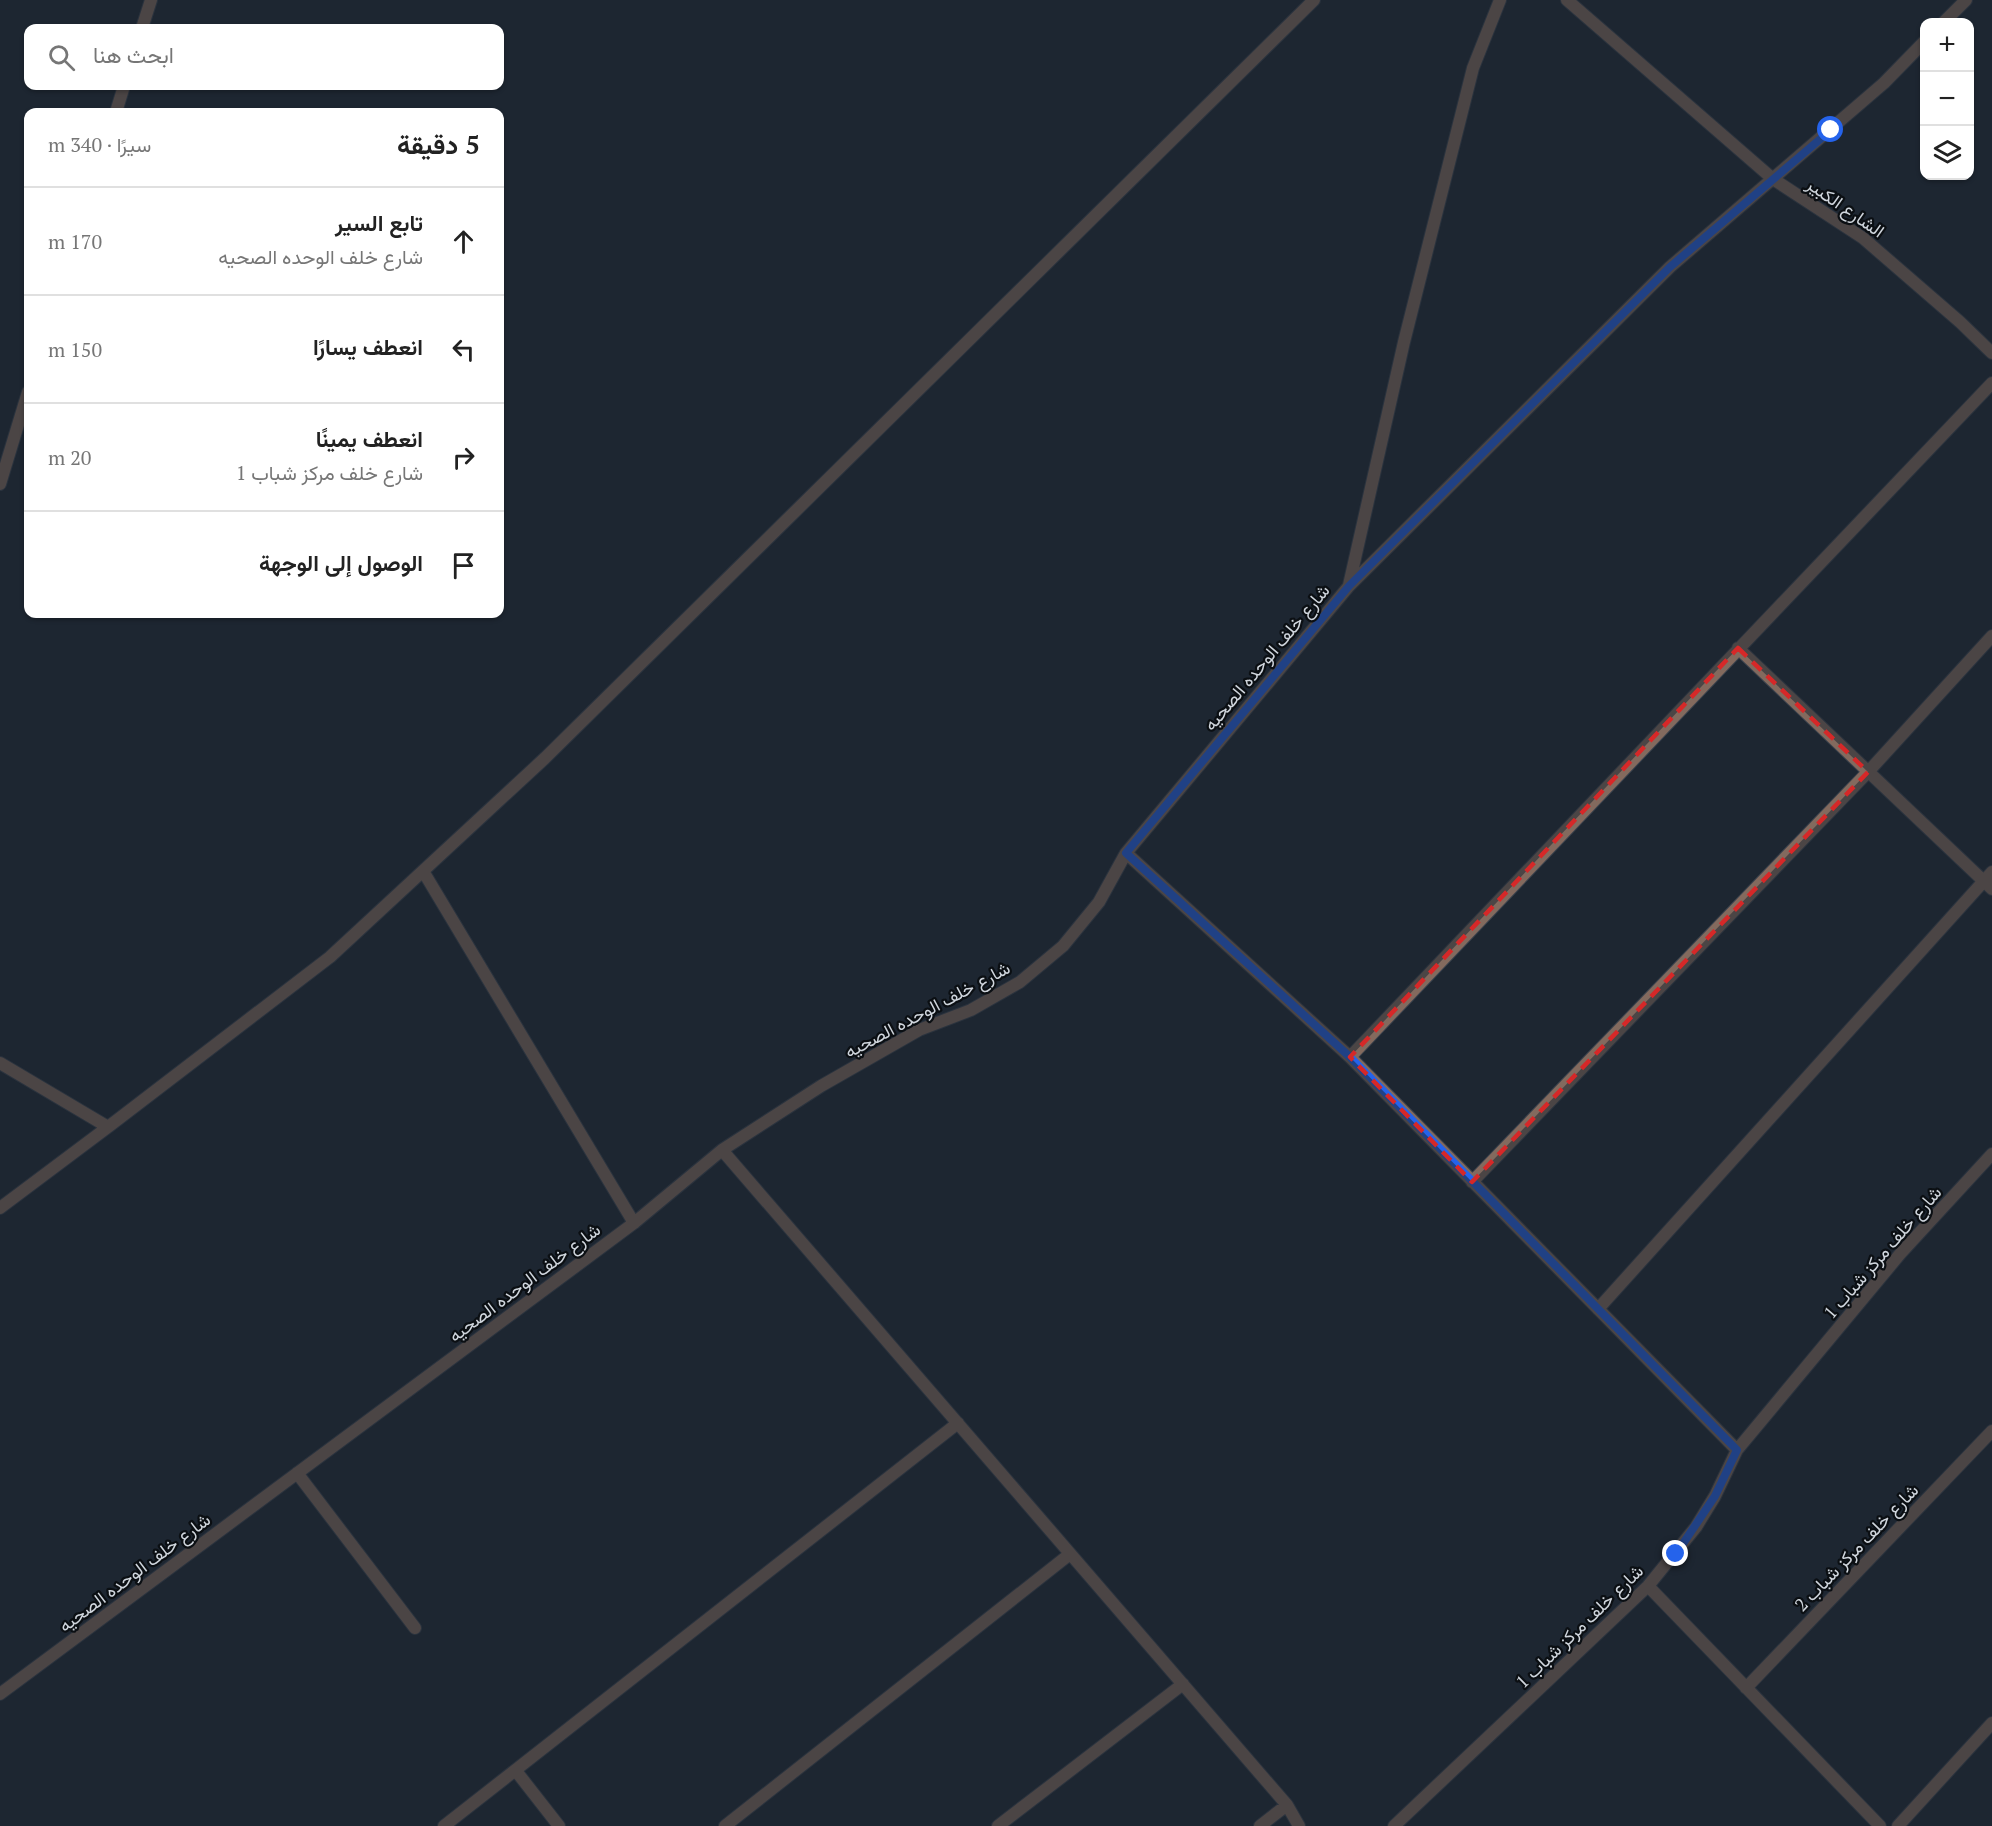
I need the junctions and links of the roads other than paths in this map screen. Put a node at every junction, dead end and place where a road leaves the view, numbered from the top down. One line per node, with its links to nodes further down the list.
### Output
1 (151, 0): 7 (street)
2 (1314, 0): 21 (street)
3 (1500, 0): 16 (street)
4 (1567, 0): 11 (street, الشارع الكبير)
5 (1966, 0): 6 (street)
6 (1948, 18)
7 (143, 24)
8 (1920, 46): 11 (street, شارع خلف الوحده الصحيه)
9 (123, 90): 10 (street)
10 (117, 108)
11 (1773, 179): 12 (street, الشارع الكبير); 16 (street, شارع خلف الوحده الصحيه)
12 (1992, 353)
13 (1992, 383): 18 (street)
14 (24, 405): 15 (street)
15 (0, 484)
16 (1349, 586): 20 (street, شارع خلف الوحده الصحيه)
17 (1992, 636): 19 (street)
18 (1738, 648): 19 (street); 23 (street)
19 (1869, 772): 22 (street); 28 (street)
20 (1126, 853): 23 (street); 26 (street, شارع خلف الوحده الصحيه)
21 (423, 871): 25 (street); 30 (street)
22 (1989, 881): 31 (street)
23 (1350, 1057): 28 (street)
24 (0, 1063): 25 (street)
25 (108, 1127): 29 (street)
26 (723, 1150): 30 (street, شارع خلف الوحده الصحيه); 32 (street)
27 (1992, 1154): 34 (street, شارع خلف مركز شباب 1)
28 (1472, 1182): 31 (street)
29 (0, 1208)
30 (634, 1222): 35 (street, شارع خلف الوحده الصحيه)
31 (1598, 1309): 34 (street)
32 (958, 1423): 36 (street); 43 (street)
33 (1992, 1431): 40 (street, شارع خلف مركز شباب 2)
34 (1737, 1450): 37 (street, شارع خلف مركز شباب 1)
35 (297, 1473): 38 (street); 41 (street, شارع خلف الوحده الصحيه)
36 (1071, 1554): 39 (street); 47 (street)
37 (1648, 1586): 40 (street); 51 (street, شارع خلف مركز شباب 1)
38 (415, 1628)
39 (1183, 1684): 44 (street); 48 (street)
40 (1746, 1688): 52 (street)
41 (0, 1694)
42 (1992, 1723): 53 (street)
43 (516, 1771): 45 (street); 46 (street)
44 (1287, 1805): 49 (street); 50 (street)
45 (444, 1826)
46 (559, 1826)
47 (725, 1826)
48 (998, 1826)
49 (1260, 1826)
50 (1299, 1826)
51 (1394, 1826)
52 (1881, 1826)
53 (1898, 1826)

